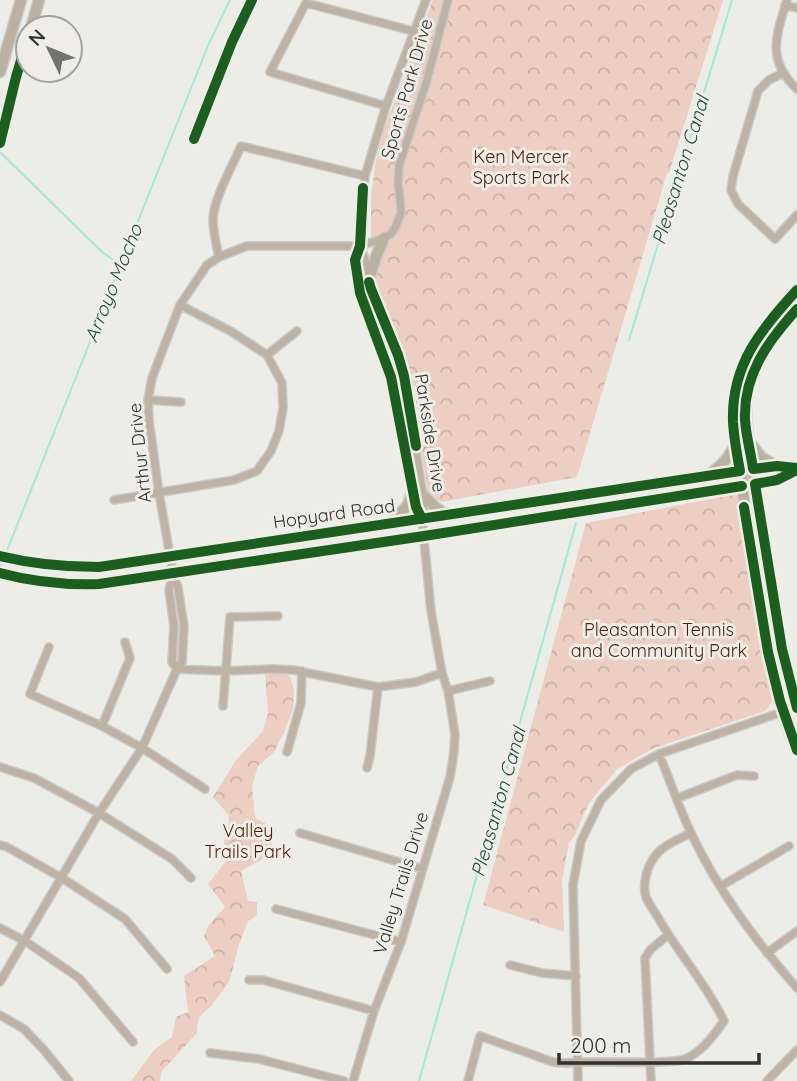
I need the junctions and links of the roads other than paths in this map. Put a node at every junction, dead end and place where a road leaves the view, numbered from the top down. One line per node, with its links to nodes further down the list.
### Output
1 (21, 0): 7 (main road)
2 (426, 0): 6 (street, Parkside Drive)
3 (448, 0): 15 (street, Sports Park Drive)
4 (786, 3): 5 (street); 8 (street)
5 (797, 8)
6 (413, 31): 11 (street, Parkside Drive); 11 (street)
7 (0, 72)
8 (783, 73): 10 (street); 14 (street)
9 (14, 84): 12 (main road)
10 (797, 89)
11 (386, 106): 13 (street, Parkside Drive)
12 (1, 141)
13 (365, 176): 16 (street, Parkside Drive); 17 (street)
14 (797, 215)
15 (384, 238): 16 (street); 18 (main road)
16 (360, 246): 17 (street, Arthur Drive); 18 (street, Parkside Drive); 37 (street, Parkside Drive)
17 (219, 257): 20 (street, Arthur Drive)
18 (369, 279): 39 (street, Parkside Drive)
19 (797, 290): 27 (main road)
20 (180, 305): 23 (street); 24 (street, Arthur Drive)
21 (797, 309): 26 (main road)
22 (297, 331): 23 (street)
23 (267, 355): 38 (street)
24 (148, 400): 25 (street); 38 (street, Arthur Drive)
25 (181, 402)
26 (749, 440): 28 (main road); 29 (main road)
27 (736, 441): 31 (main road); 32 (main road)
28 (777, 466): 29 (main road, Hopyard Road); 30 (main road, Hopyard Road)
29 (753, 469): 31 (main road, Hopyard Road); 34 (main road)
30 (797, 469): 33 (main road, Hopyard Road)
31 (740, 471): 32 (main road, Hopyard Road); 35 (main road)
32 (709, 474): 42 (main road, Hopyard Road)
33 (777, 480): 34 (main road, Hopyard Road); 43 (main road)
34 (755, 484): 35 (main road, Hopyard Road); 43 (main road)
35 (742, 486): 36 (main road, Hopyard Road); 41 (main road)
36 (714, 489): 41 (main road); 46 (main road, Hopyard Road)
37 (413, 490): 44 (street, Parkside Drive); 45 (main road)
38 (159, 493): 40 (street); 48 (street, Arthur Drive)
39 (423, 495): 42 (main road); 44 (street, Parkside Drive)
40 (114, 499)
41 (744, 507): 63 (main road)
42 (446, 515): 44 (main road, Hopyard Road)
43 (760, 517): 62 (main road)
44 (422, 519): 45 (main road, Hopyard Road); 46 (street, Valley Trails Drive)
45 (391, 523): 48 (main road, Hopyard Road)
46 (424, 536): 50 (main road, Hopyard Road); 57 (street, Valley Trails Drive)
47 (0, 555): 48 (main road, Hopyard Road)
48 (170, 555): 50 (street)
49 (0, 573): 50 (main road, Hopyard Road)
50 (173, 573): 54 (street)
51 (278, 616): 55 (street)
52 (125, 642): 64 (street)
53 (49, 647): 64 (street)
54 (177, 669): 55 (street); 65 (street)
55 (224, 671): 56 (street); 61 (street)
56 (302, 671): 59 (street); 67 (street)
57 (442, 673): 59 (street); 60 (street, Valley Trails Drive)
58 (490, 681): 60 (street)
59 (377, 687): 70 (street)
60 (448, 691): 79 (street, Valley Trails Drive)
61 (223, 706)
62 (797, 707): 63 (street)
63 (783, 712): 66 (main road); 68 (street)
64 (103, 726): 65 (street)
65 (142, 748): 72 (street); 74 (street)
66 (797, 750)
67 (287, 752)
68 (659, 754): 73 (street); 92 (street)
69 (0, 767): 74 (street)
70 (367, 768)
71 (754, 776): 73 (street)
72 (205, 789)
73 (678, 798): 76 (street)
74 (99, 813): 80 (street); 81 (street)
75 (300, 833): 79 (street)
76 (691, 833): 82 (street); 86 (street)
77 (0, 845): 80 (street)
78 (789, 846): 82 (street)
79 (423, 869): 88 (street, Valley Trails Drive)
80 (62, 878): 87 (street); 91 (street)
81 (191, 878)
82 (721, 886): 89 (street)
83 (275, 909): 88 (street)
84 (0, 928): 87 (street)
85 (797, 931): 89 (street)
86 (668, 935): 102 (street); 102 (street)
87 (25, 941): 94 (street); 98 (street)
88 (401, 942): 96 (street, Valley Trails Drive)
89 (767, 953): 95 (street)
90 (510, 965): 92 (street)
91 (167, 969)
92 (576, 976): 101 (street)
93 (248, 980): 96 (street)
94 (0, 982)
95 (797, 988)
96 (374, 1011): 106 (street, Valley Trails Drive)
97 (0, 1015): 104 (street)
98 (133, 1042)
99 (797, 1050): 103 (street)
100 (209, 1053): 105 (street)
101 (577, 1062): 102 (street); 107 (street); 108 (street)
102 (650, 1062): 109 (street)
103 (771, 1080)
104 (69, 1081)
105 (344, 1081)
106 (354, 1081)
107 (468, 1081)
108 (578, 1081)
109 (651, 1081)

